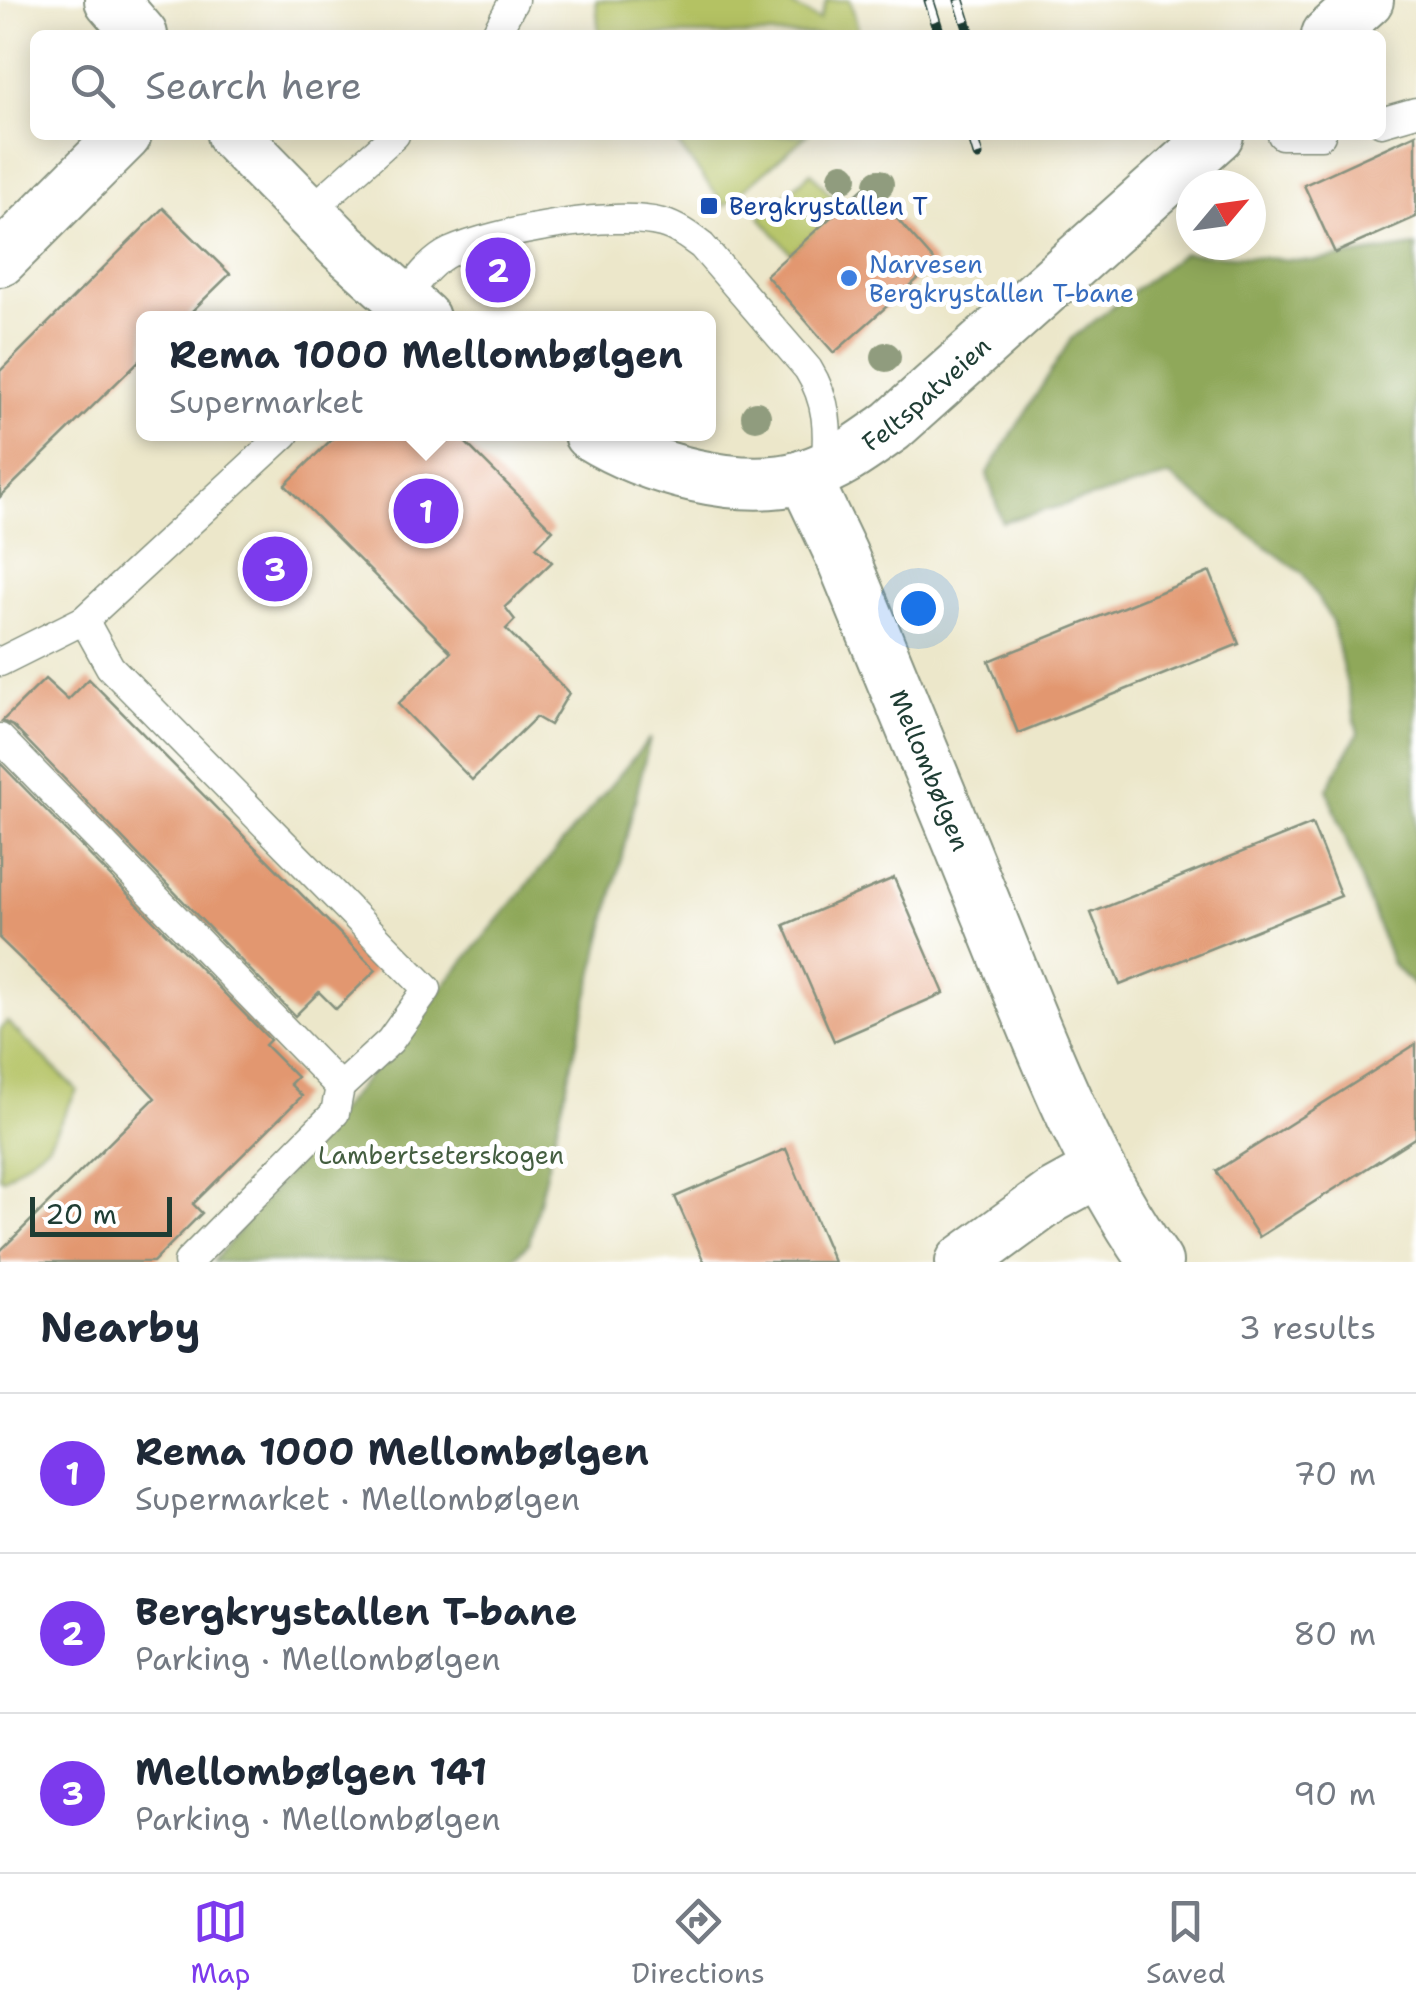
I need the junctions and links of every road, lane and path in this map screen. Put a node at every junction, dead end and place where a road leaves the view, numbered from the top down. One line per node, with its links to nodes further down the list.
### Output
1 (110, 0): 4 (street)
2 (514, 0): 5 (lane)
3 (1367, 0): 6 (street)
4 (137, 30)
5 (498, 30)
6 (1334, 30)
7 (1416, 112): 8 (lane)
8 (1386, 121)
9 (120, 140): 15 (street)
10 (238, 140): 13 (street)
11 (389, 140): 13 (lane)
12 (1211, 140): 19 (street, Feltspatveien)
13 (308, 213): 16 (street)
14 (447, 234): 16 (lane)
15 (0, 260)
16 (416, 302): 19 (lane)
17 (277, 441): 20 (lane)
18 (602, 441): 19 (street)
19 (814, 472): 24 (street, Mellombølgen)
20 (84, 620): 21 (lane); 23 (lane)
21 (0, 662)
22 (0, 738): 23 (lane)
23 (340, 1087): 25 (lane)
24 (1098, 1171): 26 (street); 27 (street, Mellombølgen)
25 (188, 1262)
26 (962, 1262)
27 (1156, 1262)

